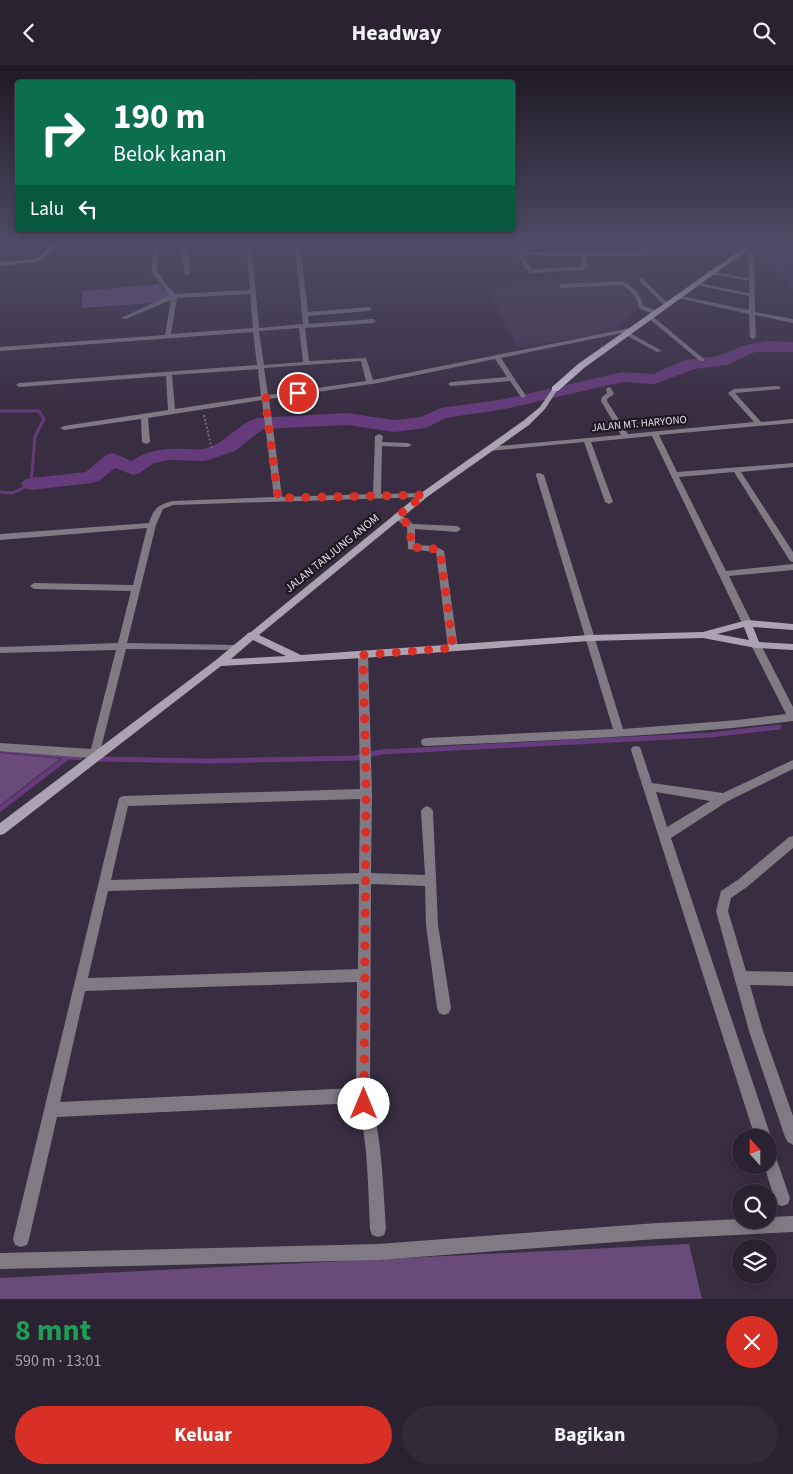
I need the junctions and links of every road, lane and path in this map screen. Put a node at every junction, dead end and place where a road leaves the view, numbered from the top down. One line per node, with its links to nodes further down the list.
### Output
1 (161, 302): 15 (street)
2 (173, 302): 21 (street)
3 (254, 302): 19 (street)
4 (303, 302): 13 (street)
5 (640, 302): 14 (lane)
6 (663, 302): 10 (lane)
7 (669, 302): 10 (main road, JALAN TANJUNG ANOM)
8 (698, 302): 12 (street)
9 (753, 302): 12 (street)
10 (666, 304): 14 (main road, JALAN TANJUNG ANOM)
11 (369, 309): 13 (street)
12 (752, 313): 17 (street); 22 (street)
13 (304, 314): 18 (street)
14 (652, 314): 20 (main road, JALAN TANJUNG ANOM); 26 (street)
15 (124, 318)
16 (373, 321): 18 (street)
17 (793, 321)
18 (304, 326): 19 (street); 27 (street)
19 (256, 330): 21 (street); 28 (street)
20 (628, 331): 24 (street); 25 (street); 36 (main road, JALAN TANJUNG ANOM)
21 (168, 336): 23 (street)
22 (753, 337)
23 (0, 349)
24 (660, 351)
25 (497, 357): 30 (street); 31 (street)
26 (702, 360)
27 (306, 363): 28 (street); 31 (street)
28 (260, 365): 29 (street); 38 (street)
29 (169, 373): 33 (street); 40 (street)
30 (512, 379): 32 (street); 37 (street)
31 (370, 382): 38 (street)
32 (451, 383)
33 (19, 385)
34 (778, 388): 43 (street)
35 (609, 389): 46 (street)
36 (552, 393): 50 (street, JALAN TANJUNG ANOM)
37 (523, 396)
38 (265, 398): 39 (street); 58 (street)
39 (202, 407): 40 (street); 51 (path)
40 (172, 411): 41 (street)
41 (144, 415): 44 (street); 48 (street)
42 (793, 421): 43 (street, JALAN MT. HARYONO)
43 (759, 424): 45 (street, JALAN MT. HARYONO)
44 (64, 427)
45 (654, 433): 46 (street, JALAN MT. HARYONO); 55 (street)
46 (626, 435): 47 (street, JALAN MT. HARYONO)
47 (586, 439): 50 (street, JALAN MT. HARYONO); 59 (street)
48 (146, 442)
49 (408, 445): 56 (street)
50 (488, 449): 57 (street, JALAN TANJUNG ANOM)
51 (212, 450)
52 (793, 465): 53 (street)
53 (736, 470): 55 (street); 65 (street)
54 (540, 475): 74 (street)
55 (674, 475): 67 (street)
56 (377, 495): 57 (street); 58 (street)
57 (424, 495): 60 (street, JALAN TANJUNG ANOM)
58 (278, 498): 61 (street)
59 (609, 502)
60 (398, 516): 62 (street); 72 (street, JALAN TANJUNG ANOM)
61 (152, 525): 64 (street); 69 (street)
62 (410, 526): 63 (street); 79 (street)
63 (457, 529)
64 (0, 537)
65 (793, 559)
66 (793, 567): 67 (street)
67 (724, 575): 70 (street)
68 (34, 586): 69 (street)
69 (137, 588): 76 (street)
70 (748, 623): 71 (street); 73 (street); 75 (street)
71 (793, 627)
72 (251, 635): 78 (street, JALAN TANJUNG ANOM); 82 (street)
73 (703, 635): 74 (street); 75 (street)
74 (589, 638): 79 (street); 85 (street)
75 (756, 645): 77 (street); 84 (street)
76 (124, 646): 78 (street); 80 (street); 89 (street)
77 (793, 647)
78 (236, 648): 83 (street, JALAN TANJUNG ANOM)
79 (453, 648): 81 (street)
80 (0, 649)
81 (363, 655): 82 (street); 92 (street)
82 (302, 659): 83 (street)
83 (219, 663): 89 (street, JALAN TANJUNG ANOM)
84 (793, 717): 85 (street)
85 (619, 733): 86 (street)
86 (426, 742)
87 (0, 747): 89 (street)
88 (636, 750): 91 (street)
89 (95, 756): 95 (street, JALAN TANJUNG ANOM)
90 (793, 764): 93 (street)
91 (650, 787): 93 (street); 96 (street)
92 (366, 794): 98 (street); 100 (street)
93 (724, 798): 96 (street)
94 (427, 811): 99 (street)
95 (0, 830)
96 (665, 835): 108 (street)
97 (793, 841): 102 (street)
98 (364, 878): 99 (street); 100 (street); 101 (street)
99 (431, 881): 105 (street)
100 (103, 886): 104 (street)
101 (365, 975): 104 (street); 106 (street)
102 (742, 978): 103 (street); 109 (street)
103 (793, 979)
104 (80, 985): 107 (street)
105 (444, 1009)
106 (363, 1095): 107 (street); 113 (street)
107 (51, 1110): 114 (street)
108 (759, 1129)
109 (793, 1137)
110 (774, 1174): 111 (street)
111 (782, 1198)
112 (793, 1224): 115 (street)
113 (378, 1229)
114 (21, 1239)
115 (0, 1261)

